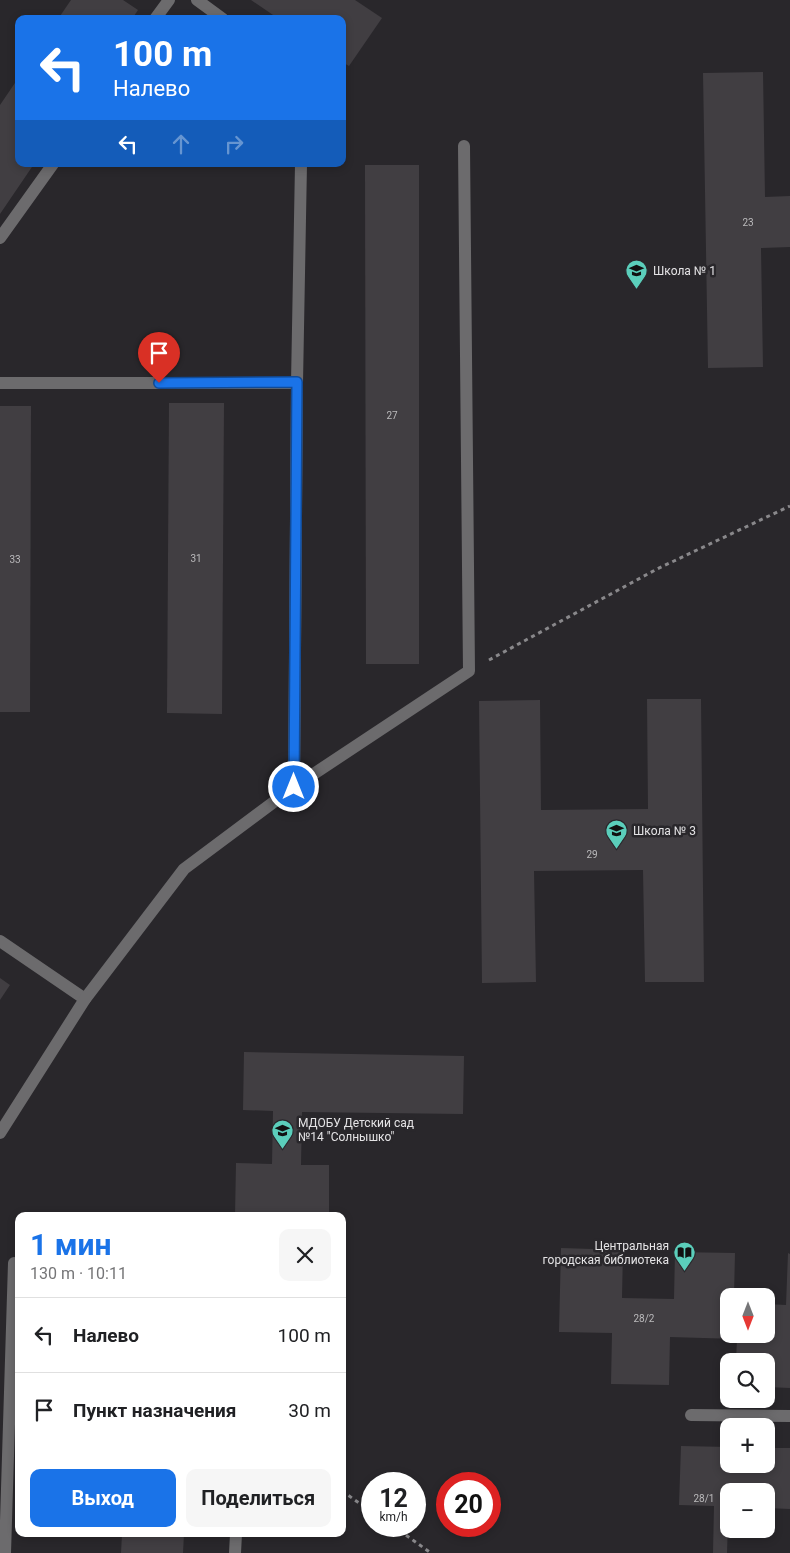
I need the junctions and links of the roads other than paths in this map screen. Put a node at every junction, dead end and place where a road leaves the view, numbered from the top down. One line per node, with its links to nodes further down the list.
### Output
1 (169, 0): 3 (lane)
2 (197, 0): 4 (lane)
3 (158, 15)
4 (217, 15)
5 (464, 146): 11 (lane)
6 (51, 167): 8 (lane)
7 (301, 167): 9 (lane)
8 (0, 238)
9 (297, 382): 10 (lane); 11 (lane)
10 (0, 383)
11 (294, 787): 13 (lane)
12 (0, 941): 13 (lane)
13 (85, 999): 14 (lane)
14 (0, 1133)
15 (14, 1263): 19 (lane)
16 (691, 1415): 17 (lane)
17 (790, 1416)
18 (236, 1537): 20 (lane)
19 (5, 1553)
20 (235, 1553)

